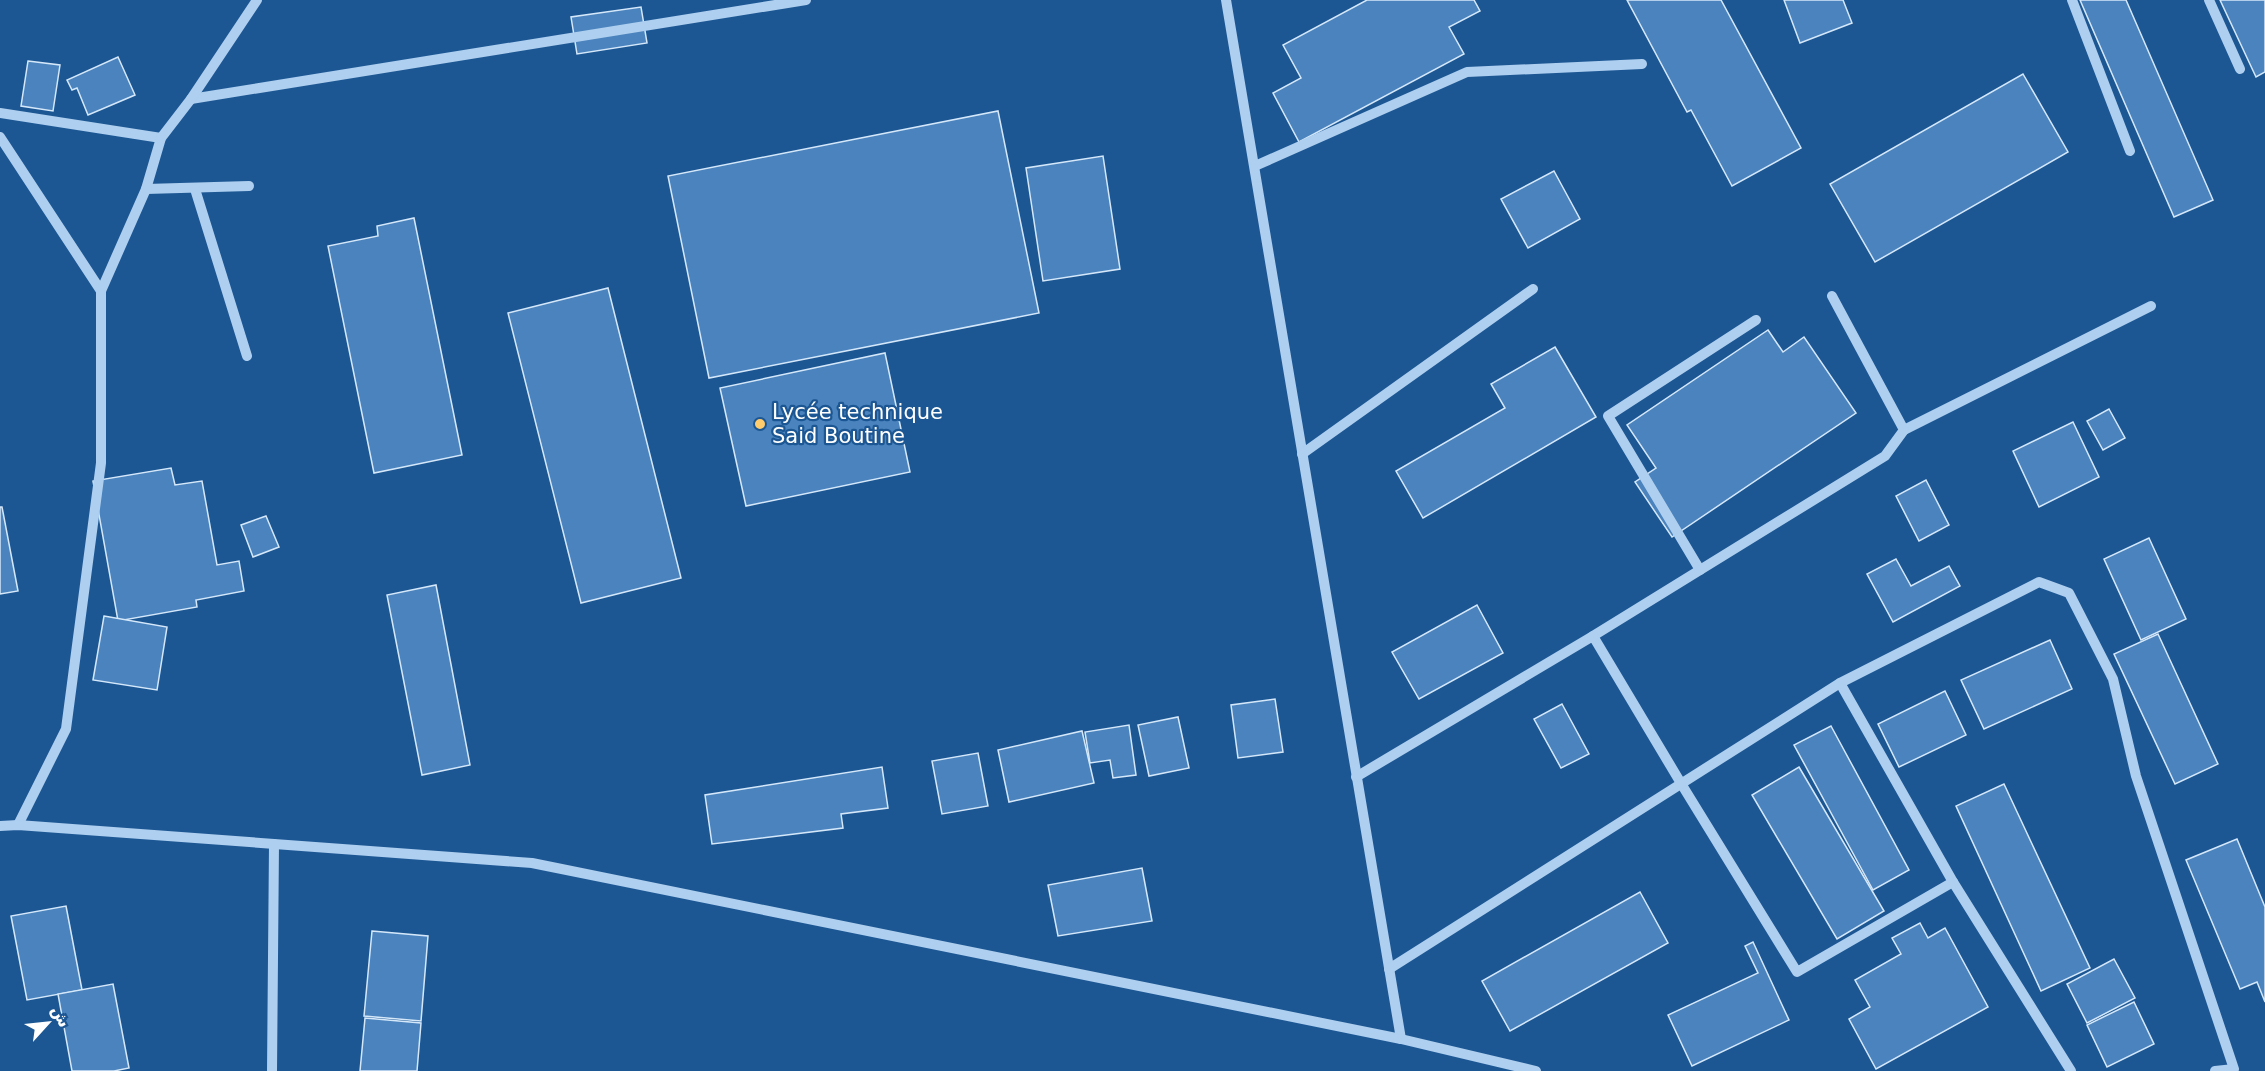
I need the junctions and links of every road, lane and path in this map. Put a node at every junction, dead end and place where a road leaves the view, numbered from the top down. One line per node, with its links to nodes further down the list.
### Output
1 (257, 0): 8 (street)
2 (806, 0): 8 (street)
3 (1226, 0): 13 (street)
4 (2072, 0): 12 (street)
5 (2209, 0): 7 (street)
6 (1642, 64): 13 (street)
7 (2240, 69)
8 (191, 99): 11 (street)
9 (0, 113): 11 (street)
10 (0, 137): 18 (street)
11 (161, 138): 15 (street)
12 (2130, 151)
13 (1255, 166): 24 (street)
14 (249, 186): 16 (street)
15 (146, 189): 16 (street); 18 (street)
16 (195, 189): 22 (street)
17 (1533, 289): 24 (street)
18 (101, 291): 31 (street)
19 (1832, 296): 23 (street)
20 (2151, 306): 23 (street)
21 (1756, 320): 25 (street)
22 (247, 356)
23 (1904, 430): 25 (street)
24 (1302, 454): 28 (street)
25 (1700, 570): 26 (street)
26 (1593, 636): 28 (street); 29 (street)
27 (1840, 684): 29 (street); 33 (street); 39 (street)
28 (1356, 777): 34 (street)
29 (1682, 785): 33 (street); 34 (street)
30 (0, 825): 31 (street)
31 (18, 825): 32 (street)
32 (274, 844): 35 (street); 36 (street)
33 (1953, 882): 38 (street)
34 (1389, 969): 35 (street)
35 (1401, 1040): 37 (street)
36 (272, 1071)
37 (1536, 1071)
38 (2071, 1071)
39 (2215, 1071)

